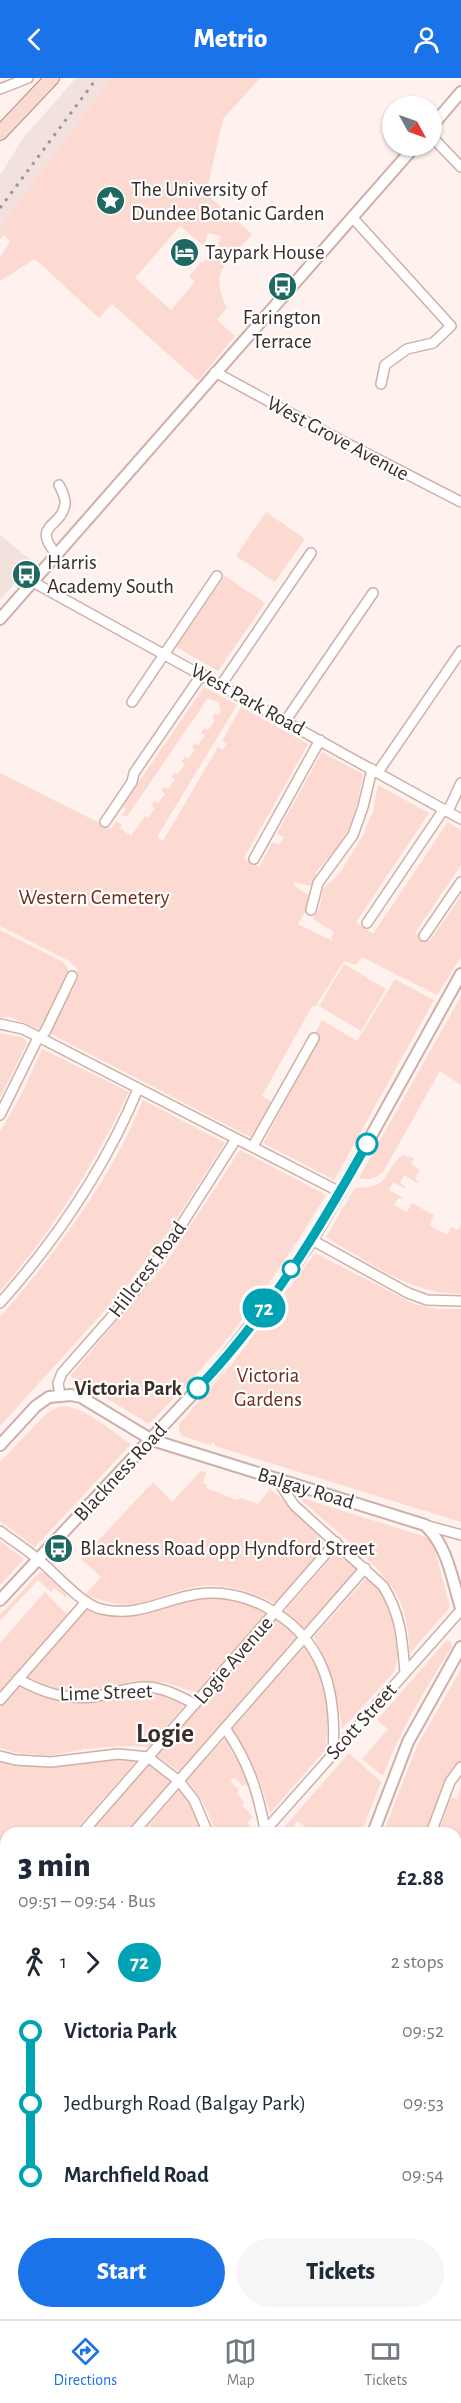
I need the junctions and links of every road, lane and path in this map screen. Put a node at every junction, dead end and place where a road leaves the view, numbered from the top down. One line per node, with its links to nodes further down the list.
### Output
1 (28, 78): 3 (street)
2 (52, 78): 6 (main road)
3 (0, 89)
4 (461, 92): 5 (street)
5 (442, 114)
6 (0, 133)
7 (442, 147): 9 (street)
8 (406, 156): 10 (street)
9 (461, 167)
10 (352, 217): 11 (street); 12 (street)
11 (215, 372): 14 (street, West Grove Avenue); 16 (street)
12 (381, 384)
13 (59, 485): 16 (street)
14 (461, 502)
15 (310, 553): 24 (street)
16 (56, 556): 18 (street)
17 (217, 576): 22 (street)
18 (33, 582): 20 (street); 22 (street, West Park Road)
19 (373, 593): 26 (street)
20 (0, 619)
21 (461, 651): 28 (street)
22 (164, 654): 23 (street, West Park Road); 25 (street)
23 (202, 674): 24 (street, West Park Road); 32 (street)
24 (221, 685): 26 (street, West Park Road)
25 (132, 702)
26 (286, 720): 27 (street, West Park Road)
27 (320, 740): 28 (street, West Park Road); 33 (street)
28 (375, 771): 30 (street, West Park Road); 35 (street)
29 (461, 783): 30 (street)
30 (446, 810): 31 (street, West Park Road); 36 (street)
31 (461, 819)
32 (105, 822)
33 (254, 859)
34 (461, 882): 37 (street)
35 (311, 910)
36 (367, 923)
37 (424, 936)
38 (461, 974): 47 (street, Blackness Road)
39 (72, 976): 41 (street)
40 (0, 1024): 41 (street)
41 (40, 1038): 43 (street); 44 (street)
42 (314, 1038): 46 (street)
43 (138, 1089): 45 (street); 50 (street)
44 (0, 1115)
45 (236, 1139): 46 (street); 51 (street, Hillcrest Road)
46 (253, 1146): 47 (street)
47 (340, 1192): 48 (street, Blackness Road)
48 (312, 1240): 49 (street); 52 (street, Blackness Road)
49 (461, 1301)
50 (0, 1303)
51 (60, 1395): 52 (street, Balgay Road); 53 (street)
52 (152, 1440): 54 (street, Balgay Road); 59 (street, Blackness Road)
53 (0, 1444)
54 (276, 1478): 55 (street, Balgay Road); 58 (street)
55 (425, 1525): 57 (street, Balgay Road); 63 (street)
56 (0, 1531): 59 (street)
57 (461, 1535)
58 (336, 1542): 60 (street); 64 (street, Logie Avenue)
59 (39, 1559): 61 (street, Blackness Road); 62 (street)
60 (365, 1568): 65 (street, Logie Avenue); 67 (street)
61 (0, 1600)
62 (86, 1602): 64 (street); 68 (street)
63 (461, 1609): 67 (street, Scott Street)
64 (276, 1612): 65 (street); 70 (street, Logie Avenue)
65 (305, 1636): 71 (street, Logie Avenue); 72 (street)
66 (461, 1647): 82 (street)
67 (405, 1672): 72 (street, Scott Street)
68 (18, 1679): 69 (street); 70 (street, Lime Street)
69 (0, 1700)
70 (195, 1704): 74 (street, Logie Avenue)
71 (225, 1728): 76 (street, Logie Avenue); 80 (street)
72 (333, 1753): 81 (street, Scott Street)
73 (0, 1756): 74 (street)
74 (148, 1757): 76 (street); 77 (street, Logie Avenue)
75 (461, 1767): 83 (street)
76 (179, 1781): 78 (street, Logie Avenue); 79 (street)
77 (87, 1827)
78 (138, 1827)
79 (205, 1827)
80 (263, 1827)
81 (268, 1827)
82 (376, 1827)
83 (433, 1827)

